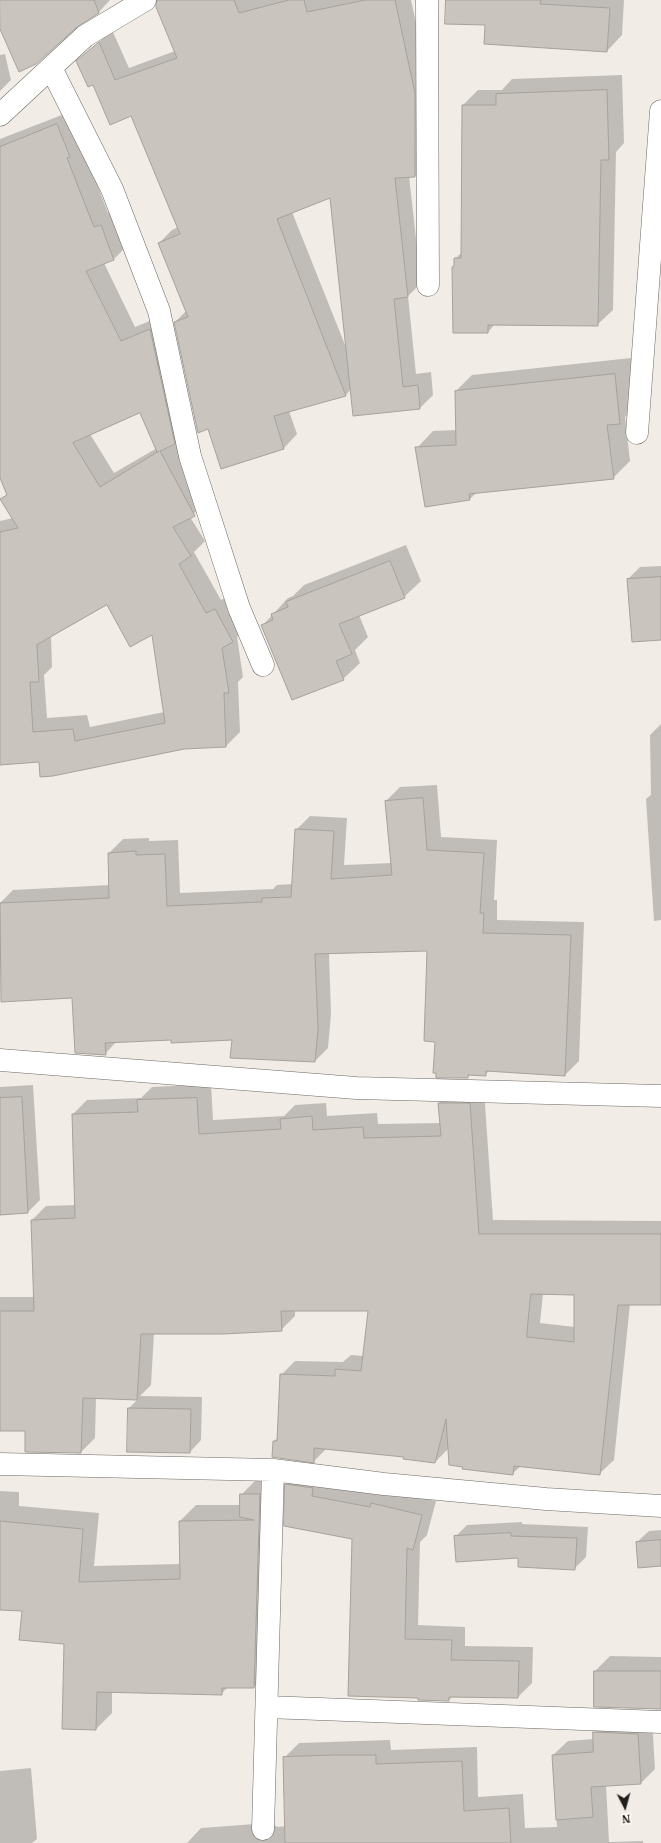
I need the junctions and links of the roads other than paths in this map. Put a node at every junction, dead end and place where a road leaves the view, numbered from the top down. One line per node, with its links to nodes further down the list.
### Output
1 (145, 0): 3 (street)
2 (427, 0): 6 (street)
3 (52, 68): 5 (street); 8 (street)
4 (661, 111): 7 (street)
5 (0, 115)
6 (428, 286)
7 (637, 433)
8 (263, 665)
9 (0, 1060): 10 (street)
10 (661, 1096)
11 (0, 1464): 12 (street)
12 (273, 1470): 13 (street); 14 (street)
13 (661, 1506)
14 (266, 1708): 15 (street); 16 (street)
15 (661, 1722)
16 (263, 1830)

